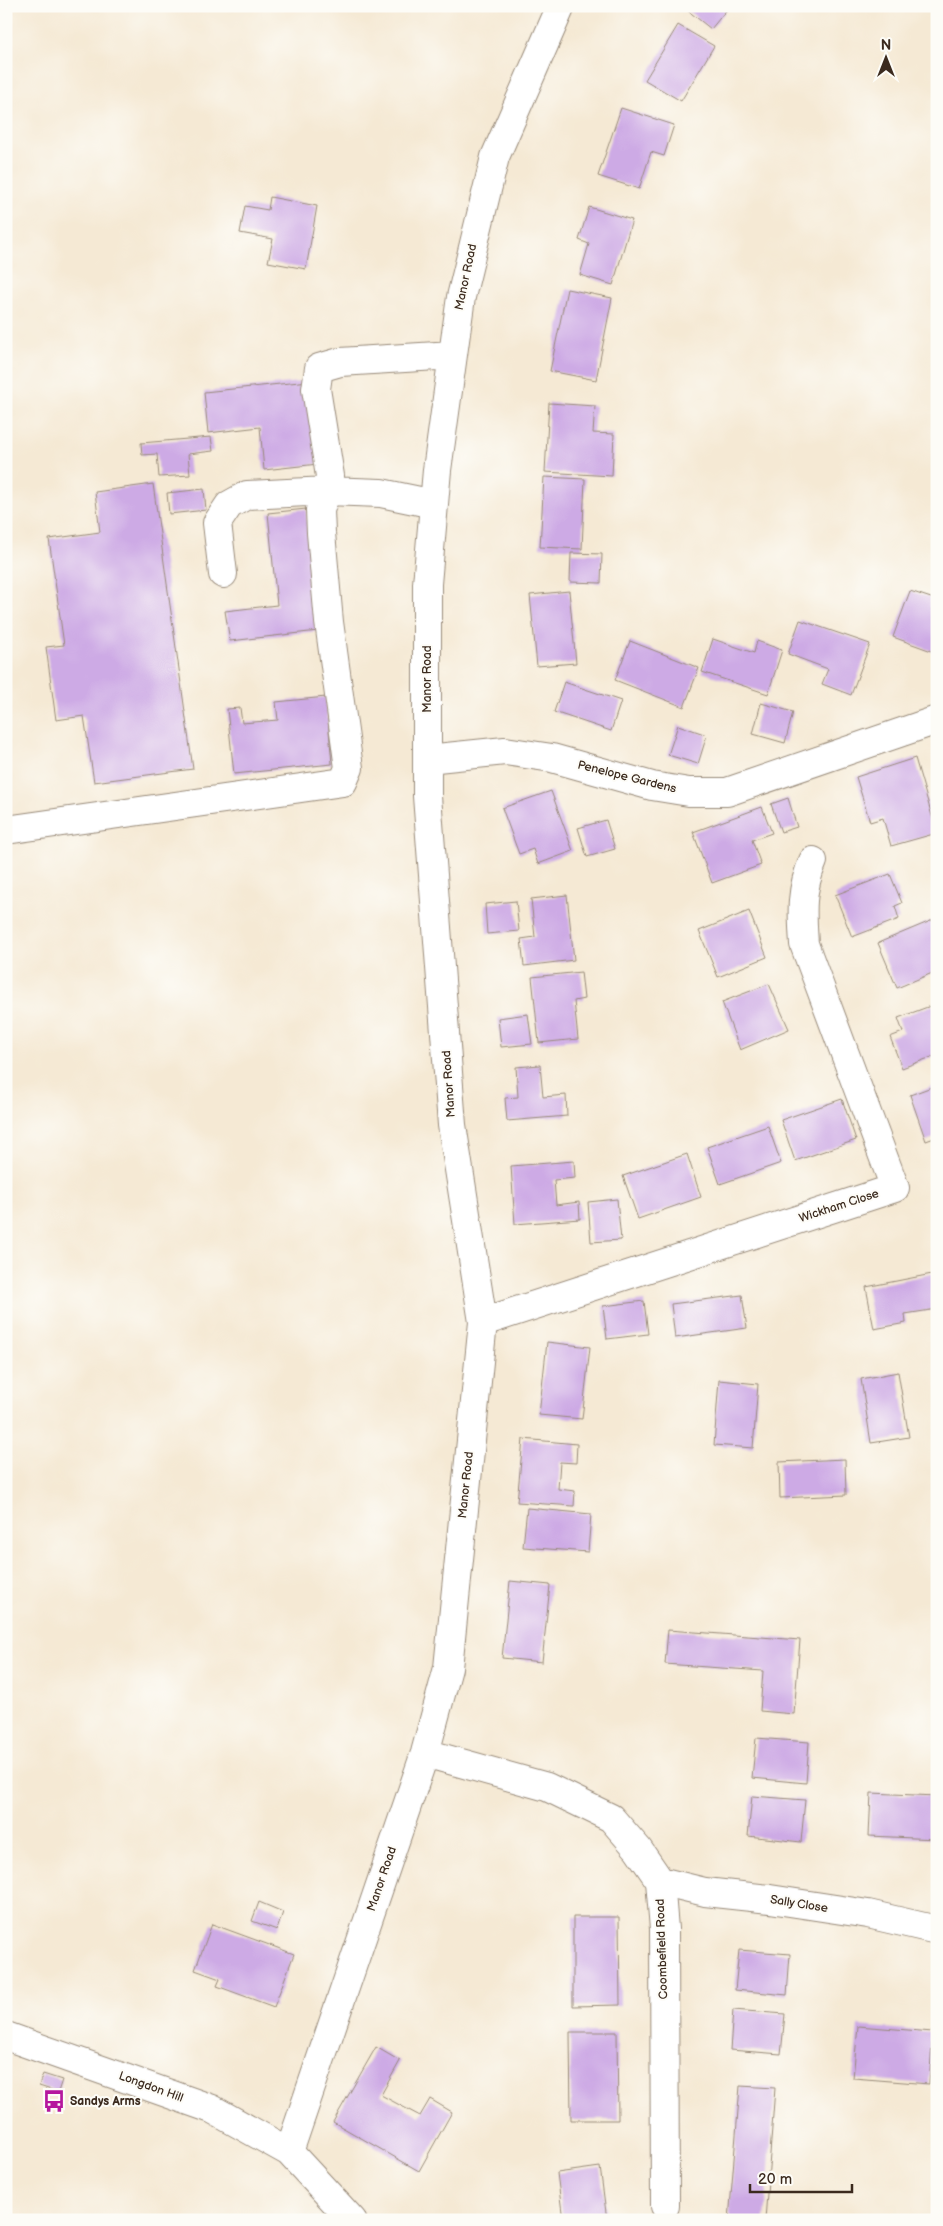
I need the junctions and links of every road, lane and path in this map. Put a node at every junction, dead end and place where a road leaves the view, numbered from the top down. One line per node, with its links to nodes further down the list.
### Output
1 (561, 6): 2 (street, Manor Road)
2 (453, 355): 3 (street); 4 (street, Manor Road)
3 (326, 490): 4 (street); 5 (street); 8 (street)
4 (434, 504): 7 (street, Manor Road)
5 (223, 574)
6 (937, 720): 7 (street, Penelope Gardens)
7 (427, 759): 10 (street, Manor Road)
8 (6, 830)
9 (812, 861): 10 (street, Wickham Close)
10 (483, 1322): 11 (street, Manor Road)
11 (425, 1753): 12 (street, Coombefield Road); 15 (street, Manor Road)
12 (660, 1881): 13 (street, Sally Close); 16 (street, Coombefield Road)
13 (937, 1930)
14 (6, 2036): 15 (street, Longdon Hill)
15 (289, 2152): 17 (street, Longdon Hill)
16 (665, 2206)
17 (352, 2220)

